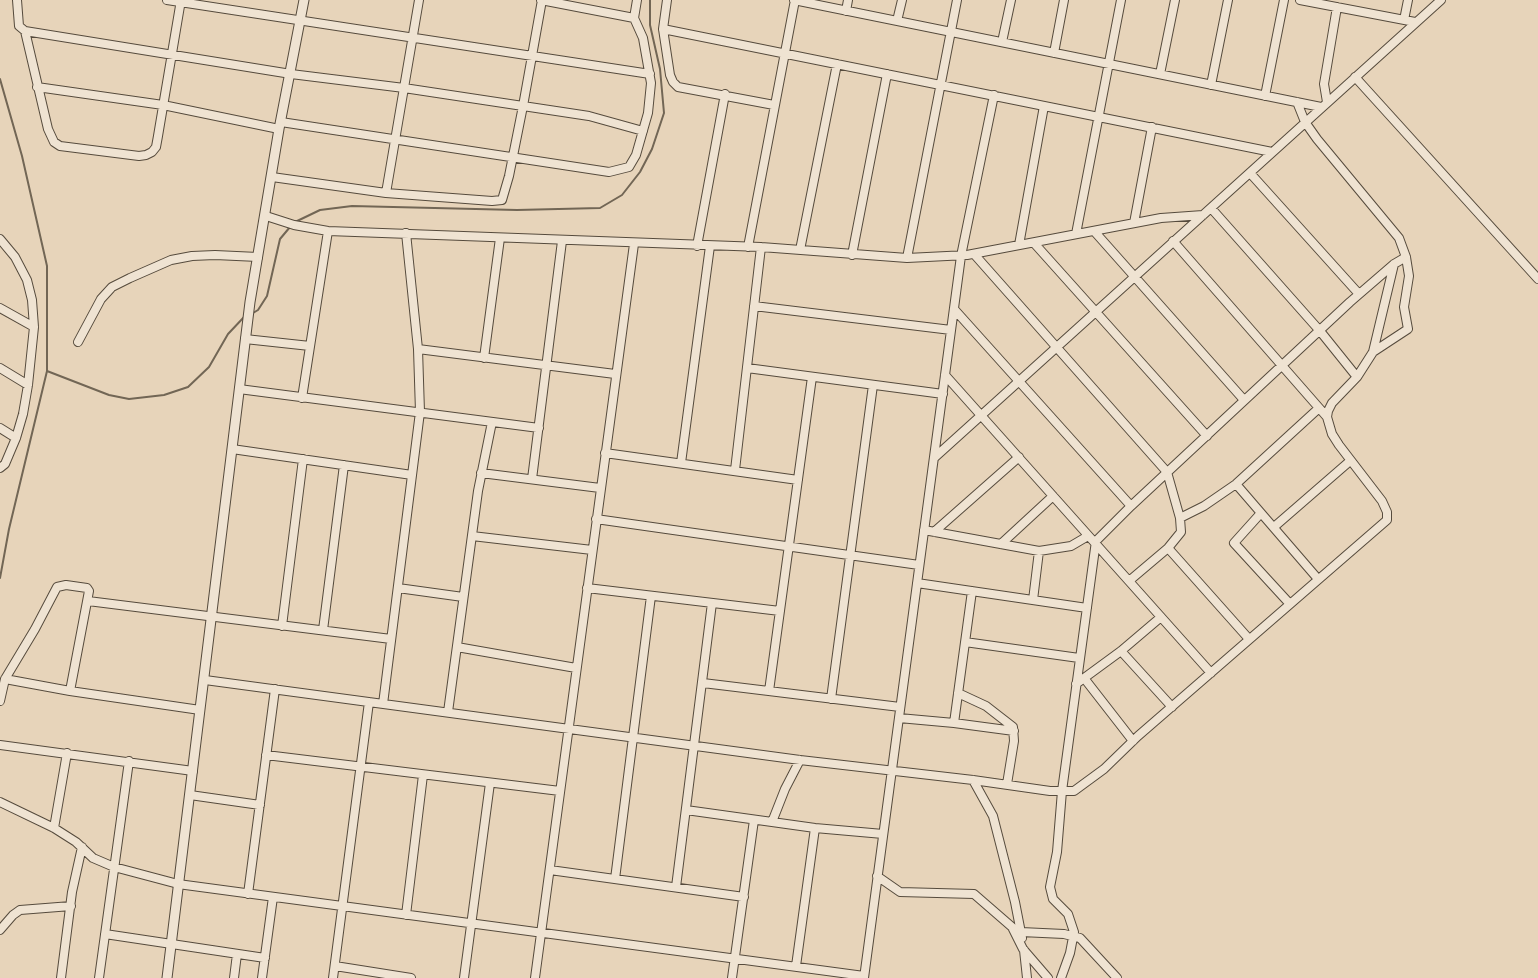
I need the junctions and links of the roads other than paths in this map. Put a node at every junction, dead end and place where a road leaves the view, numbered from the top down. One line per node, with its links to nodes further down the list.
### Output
1 (16, 0): 30 (street)
2 (167, 0): 21 (street)
3 (304, 0): 26 (street)
4 (419, 0): 32 (street)
5 (541, 0): 24 (street); 37 (street)
6 (637, 0): 24 (street)
7 (667, 0): 29 (street)
8 (795, 0): 23 (street); 34 (street)
9 (848, 0): 23 (street)
10 (902, 0): 27 (street)
11 (957, 0): 31 (street)
12 (1011, 0): 33 (street)
13 (1064, 0): 35 (street)
14 (1121, 0): 39 (street)
15 (1175, 0): 43 (street)
16 (1228, 0): 46 (street)
17 (1284, 0): 51 (street)
18 (1300, 0): 22 (street)
19 (1408, 0): 25 (street)
20 (1441, 0): 28 (street)
21 (181, 1): 26 (street); 36 (street)
22 (1337, 7): 25 (street); 53 (street)
23 (846, 11): 27 (street)
24 (634, 18): 41 (street)
25 (1404, 20): 28 (street)
26 (300, 21): 32 (street); 40 (street)
27 (897, 21): 31 (street)
28 (1415, 22): 44 (street)
29 (663, 29): 34 (street); 49 (street)
30 (25, 31): 36 (street); 47 (street)
31 (951, 32): 33 (street); 45 (street)
32 (412, 38): 37 (street); 48 (street)
33 (1002, 42): 35 (street)
34 (785, 53): 38 (street); 55 (street)
35 (1054, 53): 39 (street)
36 (172, 55): 40 (street); 54 (street)
37 (532, 57): 41 (street); 56 (street)
38 (837, 64): 42 (street); 88 (street)
39 (1109, 64): 43 (street); 58 (street)
40 (291, 74): 48 (street); 60 (street)
41 (650, 74): 62 (street)
42 (887, 74): 45 (street); 90 (street)
43 (1160, 74): 46 (street)
44 (1355, 77): 53 (street); 97 (street)
45 (940, 85): 50 (street); 94 (street)
46 (1211, 85): 51 (street)
47 (37, 87): 54 (street); 54 (street)
48 (404, 88): 56 (street); 63 (street)
49 (725, 94): 55 (street); 84 (street)
50 (994, 95): 57 (street); 91 (street)
51 (1265, 96): 52 (street)
52 (1297, 102): 53 (street); 59 (street)
53 (1324, 104): 59 (street)
54 (163, 105): 60 (street)
55 (774, 105): 86 (street)
56 (523, 106): 62 (street); 65 (street)
57 (1044, 106): 58 (street); 83 (street)
58 (1099, 117): 61 (street); 76 (street)
59 (1305, 122): 64 (street); 93 (street)
60 (280, 125): 63 (street); 67 (street)
61 (1152, 127): 64 (street); 72 (street)
62 (643, 131): 65 (street)
63 (396, 140): 65 (street); 68 (street)
64 (1272, 152): 66 (street)
65 (513, 156): 68 (street)
66 (1250, 173): 69 (street); 98 (street)
67 (272, 177): 68 (street); 71 (street)
68 (386, 193)
69 (1211, 208): 70 (street); 105 (street)
70 (1203, 215): 72 (street); 80 (street)
71 (266, 216): 73 (street); 92 (street)
72 (1134, 223): 74 (street)
73 (328, 231): 75 (street); 108 (street)
74 (1094, 231): 76 (street); 96 (street)
75 (406, 233): 77 (street); 110 (street)
76 (1076, 234): 81 (street)
77 (500, 237): 79 (street); 112 (street)
78 (0, 239): 103 (street)
79 (562, 241): 82 (street); 113 (street)
80 (1173, 241): 96 (street); 114 (street)
81 (1034, 243): 83 (street); 102 (street)
82 (634, 244): 84 (street); 117 (street)
83 (1018, 245): 89 (street)
84 (697, 246): 85 (street)
85 (710, 246): 86 (street); 143 (street)
86 (748, 247): 87 (street)
87 (761, 247): 88 (street); 99 (street)
88 (800, 250): 90 (street)
89 (974, 254): 91 (street); 109 (street)
90 (852, 255): 94 (street)
91 (961, 256): 94 (street); 101 (street)
92 (258, 257): 106 (street); 107 (street)
93 (1406, 257): 95 (street); 111 (street)
94 (907, 258)
95 (1394, 264): 98 (street); 111 (street)
96 (1134, 277): 102 (street); 127 (street)
97 (1538, 279)
98 (1359, 294): 105 (street)
99 (754, 306): 104 (street); 116 (street)
100 (0, 308): 103 (street)
101 (954, 309): 104 (street); 121 (street)
102 (1095, 311): 109 (street); 135 (street)
103 (34, 327): 123 (street)
104 (951, 330): 118 (street)
105 (1320, 331): 114 (street); 120 (street)
106 (246, 336): 108 (street); 124 (street)
107 (78, 342)
108 (310, 346): 126 (street)
109 (1056, 347): 121 (street); 147 (street)
110 (418, 349): 112 (street); 129 (street)
111 (1373, 352): 120 (street)
112 (484, 358): 113 (street)
113 (547, 367): 117 (street); 134 (street)
114 (1282, 367): 127 (street); 128 (street)
115 (0, 368): 123 (street)
116 (747, 368): 119 (street); 146 (street)
117 (615, 374): 138 (street)
118 (945, 375): 125 (street); 130 (street)
119 (812, 377): 122 (street); 151 (street)
120 (1357, 377): 131 (street)
121 (1019, 380): 130 (street); 155 (street)
122 (873, 385): 125 (street); 170 (street)
123 (28, 386): 136 (street)
124 (239, 389): 126 (street); 137 (street)
125 (943, 394): 140 (street)
126 (302, 398): 129 (street)
127 (1244, 400): 135 (street)
128 (1318, 408): 131 (street); 152 (street)
129 (420, 412): 132 (street); 149 (street)
130 (981, 415): 139 (street); 140 (street)
131 (1327, 417): 142 (street)
132 (492, 422): 134 (street); 148 (street)
133 (0, 428): 136 (street)
134 (539, 428): 150 (street)
135 (1206, 436): 147 (street)
136 (16, 438): 145 (street)
137 (232, 449): 141 (street); 187 (street)
138 (605, 453): 143 (street); 153 (street)
139 (1019, 457): 154 (street); 161 (street)
140 (934, 458): 160 (street)
141 (303, 459): 144 (street); 188 (street)
142 (1350, 461): 159 (street); 172 (street)
143 (681, 463): 146 (street)
144 (344, 465): 149 (street); 189 (street)
145 (0, 468)
146 (735, 471): 151 (street)
147 (1167, 472): 155 (street); 157 (street)
148 (481, 473): 150 (street); 162 (street)
149 (412, 475): 175 (street)
150 (532, 479): 153 (street)
151 (798, 480): 166 (street)
152 (1236, 484): 156 (street); 157 (street)
153 (600, 488): 158 (street)
154 (1053, 496): 163 (street); 165 (street)
155 (1131, 506): 164 (street)
156 (1261, 513): 159 (street); 183 (street)
157 (1180, 518): 167 (street)
158 (596, 519): 166 (street); 168 (street)
159 (1274, 527): 172 (street)
160 (924, 530): 161 (street); 171 (street)
161 (934, 532): 165 (street)
162 (472, 536): 168 (street); 179 (street)
163 (1088, 536): 164 (street); 169 (street)
164 (1095, 543): 173 (street); 184 (street)
165 (1001, 544): 169 (street)
166 (789, 546): 170 (street); 185 (street)
167 (1168, 548): 173 (street); 191 (street)
168 (592, 550): 176 (street)
169 (1039, 550): 180 (street)
170 (850, 555): 171 (street); 207 (street)
171 (920, 565): 174 (street)
172 (1318, 579): 183 (street)
173 (1129, 581): 186 (street)
174 (917, 583): 177 (street); 211 (street)
175 (398, 588): 179 (street); 190 (street)
176 (587, 588): 178 (street); 196 (street)
177 (972, 591): 180 (street); 192 (street)
178 (651, 596): 182 (street); 219 (street)
179 (463, 597): 193 (street)
180 (1033, 600): 184 (street)
181 (88, 601): 187 (street); 199 (street); 204 (street)
182 (712, 603): 185 (street); 201 (street)
183 (1290, 603): 191 (street)
184 (1087, 608): 195 (street)
185 (780, 611): 205 (street)
186 (1161, 617): 194 (street); 197 (street)
187 (212, 618): 188 (street); 200 (street)
188 (282, 626): 189 (street)
189 (323, 630): 190 (street)
190 (391, 639): 210 (street)
191 (1249, 639): 197 (street)
192 (965, 642): 195 (street); 206 (street)
193 (457, 647): 196 (street); 214 (street)
194 (1121, 651): 198 (street); 212 (street)
195 (1080, 658): 202 (street)
196 (576, 668): 217 (street)
197 (1211, 673): 212 (street)
198 (1084, 678): 202 (street); 220 (street)
199 (5, 679): 204 (street); 208 (street)
200 (205, 680): 203 (street); 213 (street)
201 (703, 683): 205 (street); 221 (street)
202 (1076, 684): 235 (street)
203 (274, 689): 209 (street); 224 (street)
204 (70, 691): 213 (street)
205 (769, 691): 207 (street)
206 (958, 693): 216 (street); 218 (street)
207 (831, 699): 211 (street)
208 (0, 701)
209 (369, 702): 210 (street); 227 (street)
210 (383, 704): 214 (street)
211 (900, 707): 215 (street)
212 (1172, 707): 220 (street)
213 (200, 710): 228 (street)
214 (448, 712): 217 (street)
215 (899, 718): 216 (street); 229 (street)
216 (954, 723): 218 (street)
217 (568, 728): 219 (street); 234 (street)
218 (1014, 731): 233 (street)
219 (634, 737): 221 (street); 249 (street)
220 (1133, 741): 235 (street)
221 (694, 744): 225 (street); 239 (street)
222 (0, 745): 223 (street)
223 (67, 753): 226 (street); 242 (street)
224 (266, 755): 227 (street); 238 (street)
225 (800, 760): 229 (street); 241 (street)
226 (129, 761): 228 (street); 246 (street)
227 (360, 767): 230 (street); 256 (street)
228 (193, 771): 236 (street)
229 (891, 771): 231 (street); 244 (street)
230 (423, 775): 232 (street); 257 (street)
231 (973, 780): 233 (street); 260 (street)
232 (490, 783): 234 (street); 258 (street)
233 (1007, 784): 235 (street)
234 (560, 791): 247 (street)
235 (1062, 791): 263 (street)
236 (190, 795): 238 (street); 250 (street)
237 (0, 802): 242 (street)
238 (260, 805): 252 (street)
239 (686, 810): 240 (street); 251 (street)
240 (754, 820): 241 (street); 254 (street)
241 (772, 822): 243 (street)
242 (54, 828): 245 (street)
243 (814, 828): 244 (street); 270 (street)
244 (883, 834): 248 (street)
245 (82, 848): 246 (street); 255 (street)
246 (114, 867): 250 (street); 262 (street)
247 (550, 870): 249 (street); 261 (street)
248 (877, 876): 265 (street); 271 (street)
249 (615, 879): 251 (street)
250 (178, 884): 252 (street); 264 (street)
251 (676, 887): 254 (street)
252 (248, 894): 253 (street)
253 (273, 897): 256 (street); 267 (street)
254 (744, 897): 268 (street)
255 (70, 906): 259 (street); 272 (street)
256 (342, 906): 257 (street); 269 (street)
257 (406, 915): 258 (street)
258 (472, 924): 261 (street); 279 (street)
259 (0, 930)
260 (1021, 932): 263 (street); 265 (street)
261 (542, 933): 268 (street); 280 (street)
262 (105, 934): 264 (street); 273 (street)
263 (1074, 936): 284 (street); 285 (street)
264 (171, 944): 266 (street); 274 (street)
265 (1023, 949): 282 (street); 283 (street)
266 (237, 954): 267 (street); 275 (street)
267 (265, 958): 276 (street)
268 (735, 960): 270 (street); 281 (street)
269 (335, 966): 277 (street); 278 (street)
270 (796, 966): 271 (street)
271 (864, 977)
272 (61, 978)
273 (99, 978)
274 (167, 978)
275 (234, 978)
276 (262, 978)
277 (333, 978)
278 (411, 978)
279 (464, 978)
280 (535, 978)
281 (732, 978)
282 (1027, 978)
283 (1048, 978)
284 (1061, 978)
285 (1117, 978)

